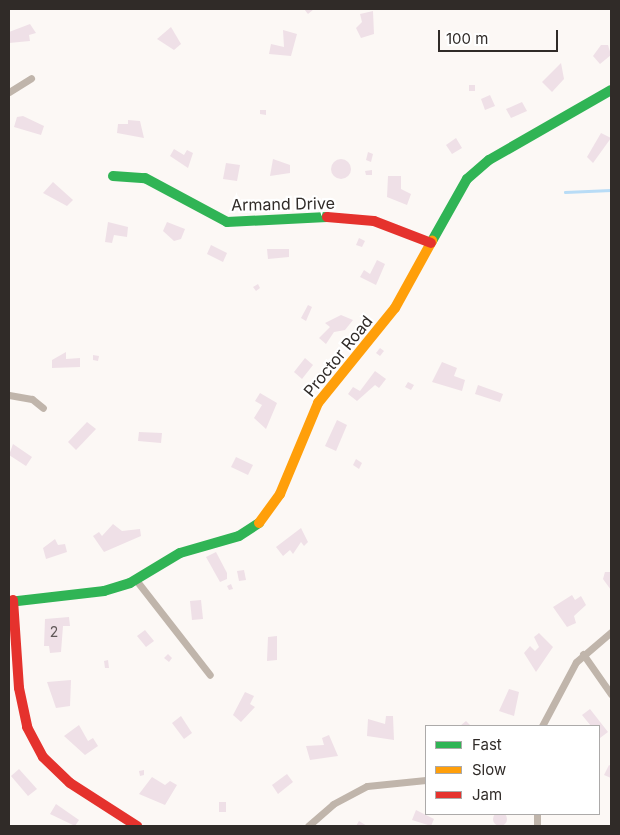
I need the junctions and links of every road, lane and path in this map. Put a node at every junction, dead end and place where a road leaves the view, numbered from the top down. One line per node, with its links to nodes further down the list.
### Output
1 (31, 78): 3 (street)
2 (611, 90): 5 (main road, Proctor Road)
3 (9, 92)
4 (113, 176): 5 (main road, Armand Drive)
5 (430, 243): 8 (main road, Proctor Road)
6 (9, 395): 7 (street)
7 (43, 408)
8 (136, 580): 9 (main road, Proctor Road); 12 (street)
9 (11, 601): 16 (main road)
10 (611, 632): 11 (street)
11 (583, 654): 13 (street); 14 (street)
12 (210, 675)
13 (611, 694)
14 (543, 725)
15 (425, 780): 17 (street)
16 (137, 826)
17 (308, 826)

